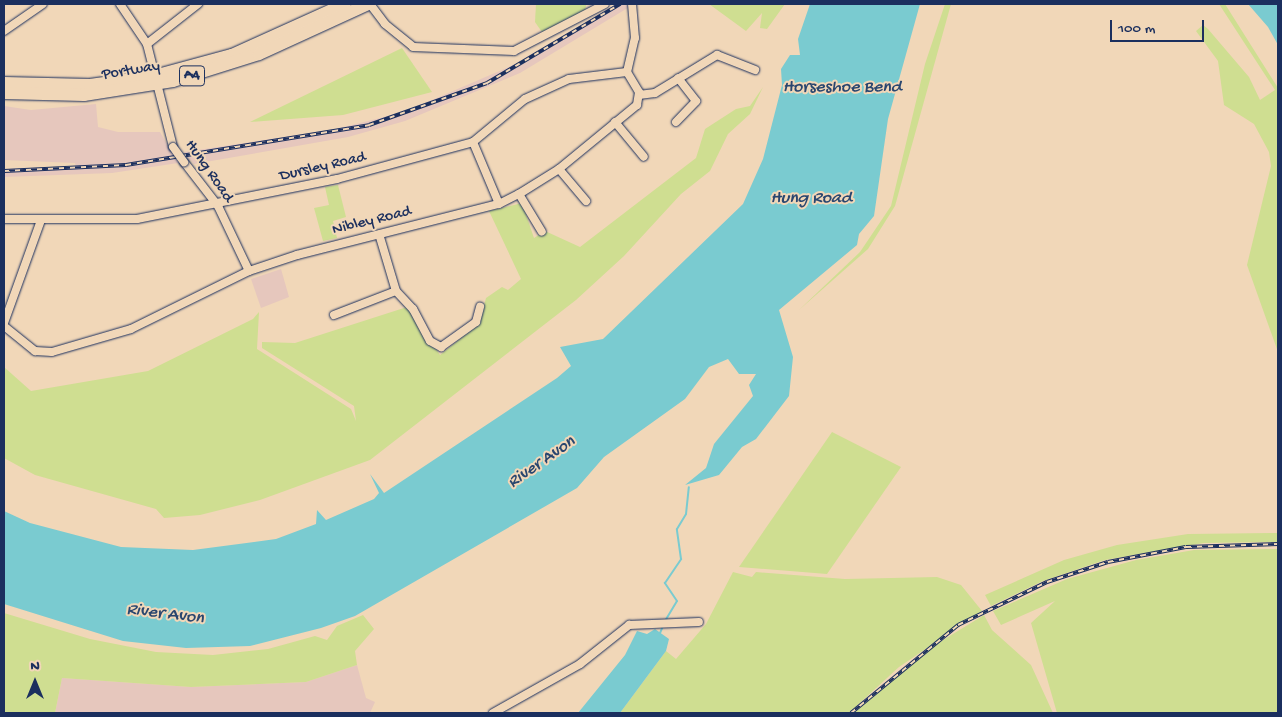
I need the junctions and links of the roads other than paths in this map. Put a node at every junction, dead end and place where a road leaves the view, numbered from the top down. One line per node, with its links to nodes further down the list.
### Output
1 (44, 4): 8 (street)
2 (120, 4): 9 (street, Hung Road)
3 (198, 4): 9 (street)
4 (345, 4): 15 (highway, Portway / A4)
5 (369, 4): 6 (street); 15 (highway, Portway / A4)
6 (605, 4)
7 (634, 4): 12 (street)
8 (4, 31)
9 (147, 44): 15 (street, Hung Road)
10 (746, 66): 11 (street); 13 (street); 14 (street)
11 (755, 70)
12 (627, 72): 18 (street); 21 (street, Dursley Road)
13 (742, 75)
14 (678, 78): 18 (street); 20 (street)
15 (155, 81): 16 (highway, Portway / A4); 17 (highway, Portway / A4); 27 (street, Hung Road, bridge)
16 (4, 83)
17 (4, 93)
18 (639, 95): 19 (street, Nibley Road)
19 (615, 122): 22 (street); 23 (street, Nibley Road)
20 (676, 122)
21 (473, 142): 26 (street); 27 (street, Dursley Road)
22 (644, 157)
23 (559, 168): 24 (street, Nibley Road); 25 (street)
24 (519, 194): 26 (street, Nibley Road); 30 (street)
25 (586, 200)
26 (499, 204): 31 (street, Nibley Road)
27 (218, 206): 29 (street, Dursley Road); 32 (street, Hung Road)
28 (4, 219): 29 (street, Dursley Road)
29 (41, 220): 36 (street)
30 (542, 232)
31 (379, 234): 32 (street, Nibley Road); 33 (street)
32 (249, 272): 36 (street, Nibley Road)
33 (396, 292): 34 (street); 35 (street)
34 (480, 307)
35 (334, 315)
36 (4, 324)
37 (699, 622): 38 (street)
38 (493, 713)

